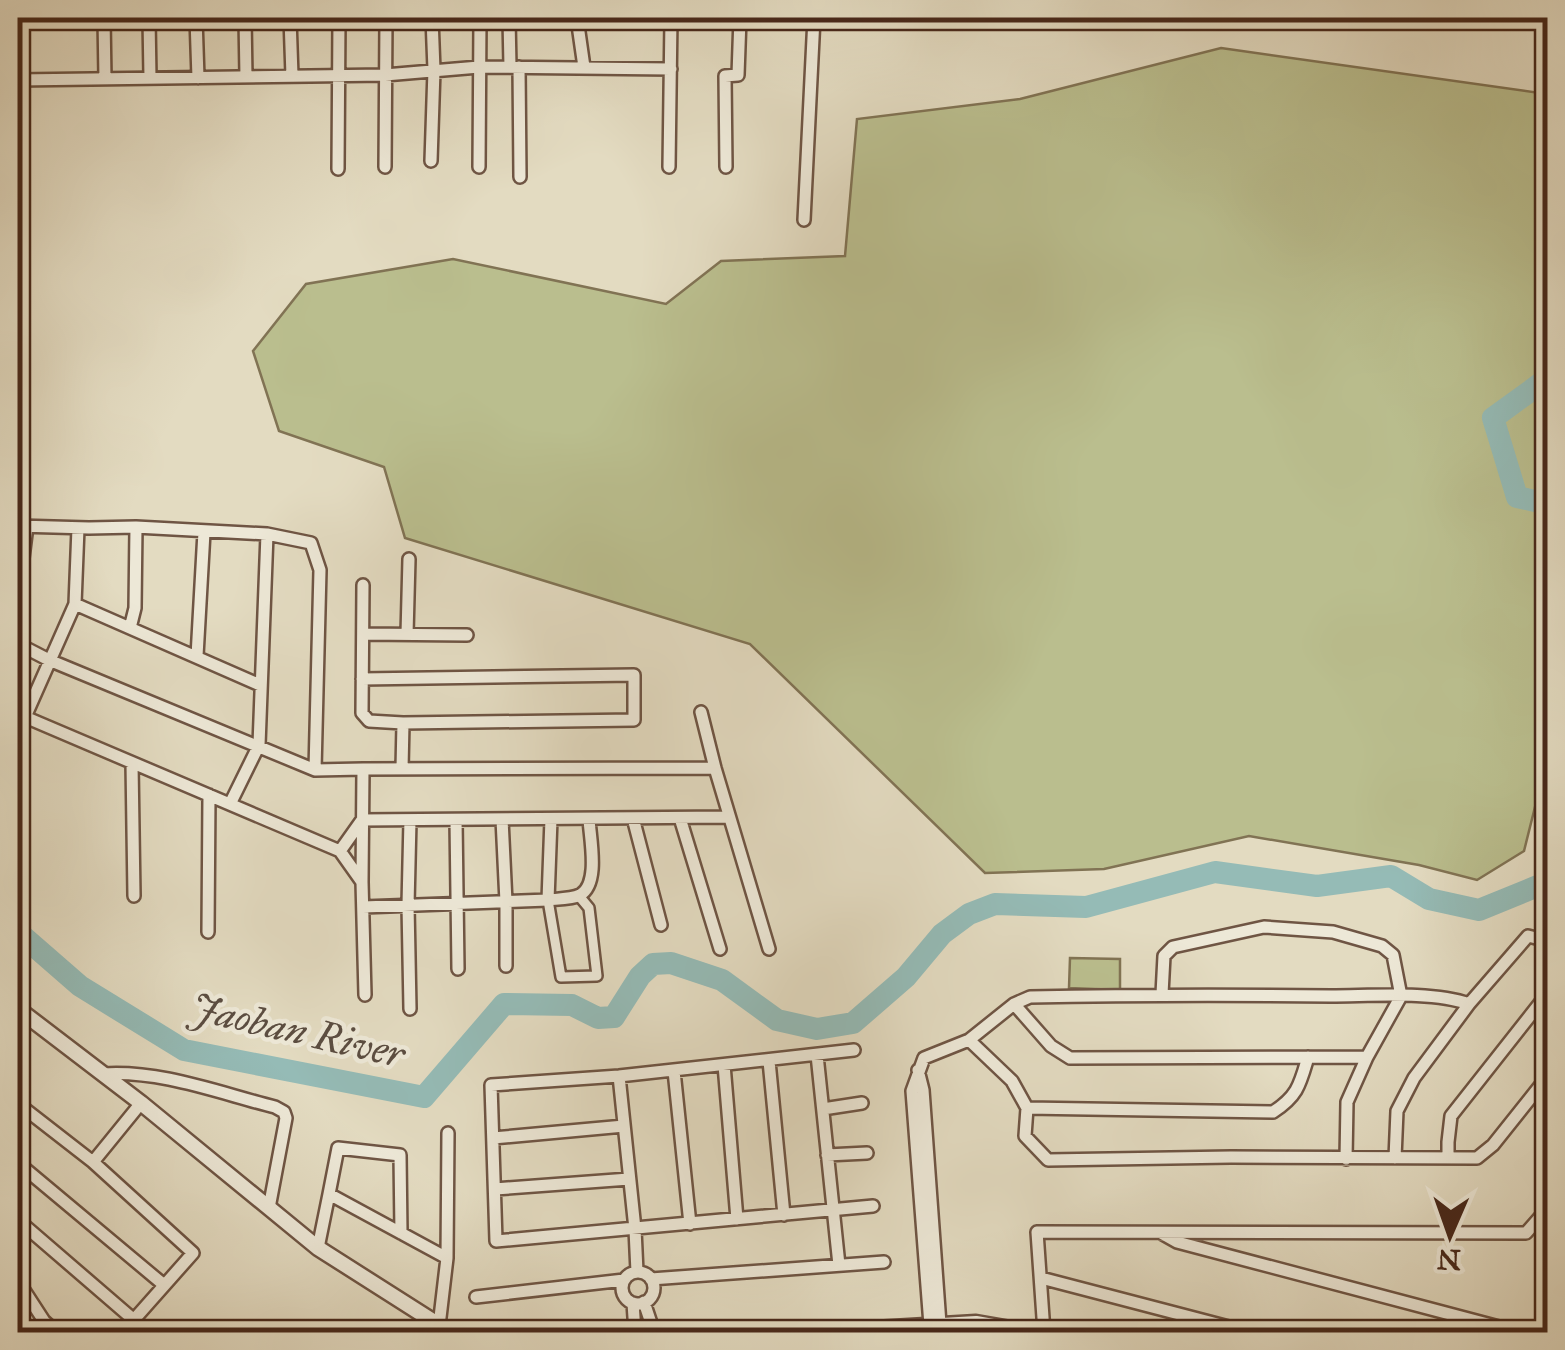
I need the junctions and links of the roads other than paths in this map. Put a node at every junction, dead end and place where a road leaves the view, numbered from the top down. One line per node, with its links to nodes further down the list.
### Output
1 (18, 18): 16 (street)
2 (104, 18): 28 (street)
3 (149, 18): 26 (street)
4 (196, 18): 27 (street)
5 (244, 18): 25 (street)
6 (290, 18): 23 (street)
7 (338, 18): 24 (street)
8 (386, 18): 22 (street)
9 (432, 18): 21 (street)
10 (480, 18): 17 (street)
11 (509, 18): 18 (street)
12 (740, 18): 34 (street)
13 (814, 18): 37 (street)
14 (578, 19): 15 (street); 19 (street)
15 (671, 20): 20 (street)
16 (18, 27)
17 (480, 67): 18 (street); 21 (street); 32 (street)
18 (515, 67): 19 (street); 36 (street)
19 (584, 67): 20 (street)
20 (671, 69): 33 (street)
21 (434, 70): 22 (street); 30 (street)
22 (385, 75): 24 (street); 31 (street)
23 (292, 76): 24 (street); 25 (street)
24 (338, 76): 35 (street)
25 (246, 77): 27 (street)
26 (150, 78): 27 (street); 28 (street)
27 (198, 78)
28 (105, 79): 29 (street)
29 (18, 80)
30 (431, 161)
31 (385, 167)
32 (479, 167)
33 (669, 167)
34 (726, 167)
35 (338, 169)
36 (520, 178)
37 (804, 220)
38 (22, 526): 40 (street); 44 (street)
39 (136, 527): 40 (street); 41 (street); 47 (street)
40 (78, 528): 46 (street)
41 (204, 532): 42 (street); 52 (street)
42 (267, 534): 55 (street); 64 (street)
43 (409, 559): 49 (street)
44 (18, 575)
45 (363, 585): 48 (street)
46 (74, 604): 47 (street); 53 (street)
47 (130, 628): 52 (street)
48 (363, 634): 49 (street); 54 (street)
49 (407, 634): 50 (street)
50 (466, 635)
51 (18, 644): 53 (street)
52 (198, 656): 55 (street)
53 (49, 660): 57 (street); 59 (street)
54 (362, 679): 58 (street); 58 (street)
55 (260, 685): 59 (street)
56 (700, 712): 61 (street)
57 (21, 716): 60 (street)
58 (403, 723): 63 (street)
59 (259, 746): 64 (street); 66 (street)
60 (132, 763): 65 (street); 78 (street)
61 (715, 768): 63 (street); 67 (street)
62 (363, 769): 63 (street); 64 (street); 73 (street)
63 (402, 769)
64 (314, 770)
65 (209, 796): 66 (street); 86 (street)
66 (230, 804): 76 (street)
67 (729, 817): 69 (street); 89 (street)
68 (633, 818): 69 (street); 72 (street); 85 (street)
69 (680, 818): 88 (street)
70 (502, 819): 71 (street); 75 (street); 81 (street)
71 (551, 819): 72 (street); 80 (street)
72 (588, 819): 79 (street)
73 (362, 820): 74 (street); 76 (street); 77 (street)
74 (410, 820): 75 (street); 83 (street)
75 (456, 820): 82 (street)
76 (340, 851): 77 (street)
77 (362, 882): 84 (street)
78 (134, 896)
79 (578, 896): 80 (street); 80 (street)
80 (548, 900): 81 (street)
81 (506, 902): 82 (street); 90 (street)
82 (456, 904): 83 (street); 91 (street)
83 (408, 905): 84 (street); 99 (street)
84 (362, 907): 94 (street)
85 (660, 925)
86 (208, 932)
87 (1548, 942): 97 (street)
88 (720, 949)
89 (769, 950)
90 (506, 966)
91 (458, 969)
92 (1548, 993): 122 (street)
93 (1162, 994): 95 (street); 95 (street); 96 (street)
94 (365, 995)
95 (1401, 996): 97 (street); 104 (street)
96 (1014, 1004): 100 (street); 103 (street)
97 (1469, 1004): 121 (street)
98 (18, 1009): 108 (street)
99 (410, 1009)
100 (969, 1040): 114 (street); 153 (street)
101 (854, 1050): 102 (street)
102 (817, 1056): 105 (street); 115 (street)
103 (1308, 1057): 104 (street); 114 (street)
104 (1367, 1057): 123 (street)
105 (769, 1061): 106 (street); 133 (street)
106 (724, 1065): 107 (street); 134 (street)
107 (674, 1070): 109 (street); 136 (street)
108 (102, 1074): 111 (street); 130 (street)
109 (619, 1076): 116 (street); 118 (street)
110 (1548, 1076): 122 (street)
111 (140, 1102): 124 (street); 130 (street)
112 (862, 1104): 115 (street)
113 (18, 1106): 124 (street)
114 (1028, 1108): 123 (street)
115 (822, 1109): 120 (street)
116 (624, 1126): 118 (street); 126 (street)
117 (448, 1133): 141 (street)
118 (493, 1138): 127 (street)
119 (867, 1152): 120 (street)
120 (828, 1156): 132 (street)
121 (1395, 1158): 122 (street); 123 (street)
122 (1448, 1158)
123 (1346, 1159)
124 (92, 1162): 149 (street)
125 (18, 1163): 149 (street)
126 (629, 1178): 127 (street); 137 (street)
127 (494, 1188): 137 (street)
128 (329, 1194): 139 (street); 139 (street); 140 (street)
129 (873, 1206): 132 (street)
130 (269, 1208): 140 (street)
131 (1548, 1208): 138 (street)
132 (833, 1210): 133 (street); 143 (street)
133 (784, 1215): 134 (street)
134 (738, 1219): 136 (street)
135 (18, 1220): 152 (street)
136 (690, 1224): 137 (street)
137 (635, 1229): 144 (street)
138 (1158, 1232): 145 (street); 165 (street)
139 (401, 1233): 141 (street)
140 (318, 1248): 154 (street)
141 (448, 1258): 154 (street)
142 (884, 1262): 143 (street)
143 (839, 1265): 146 (street)
144 (637, 1272): 146 (street); 147 (street)
145 (1041, 1278): 163 (street); 164 (street)
146 (651, 1279): 151 (street)
147 (624, 1280): 150 (street); 151 (street)
148 (18, 1281): 156 (street)
149 (164, 1285): 152 (street)
150 (476, 1298)
151 (639, 1302): 158 (street); 159 (street)
152 (134, 1320): 157 (street)
153 (940, 1327): 155 (street); 162 (street)
154 (444, 1329)
155 (899, 1330): 161 (street)
156 (56, 1332)
157 (123, 1332)
158 (635, 1332)
159 (654, 1332)
160 (825, 1332): 161 (street)
161 (852, 1332)
162 (1027, 1332)
163 (1044, 1332)
164 (1248, 1332)
165 (1518, 1332)

